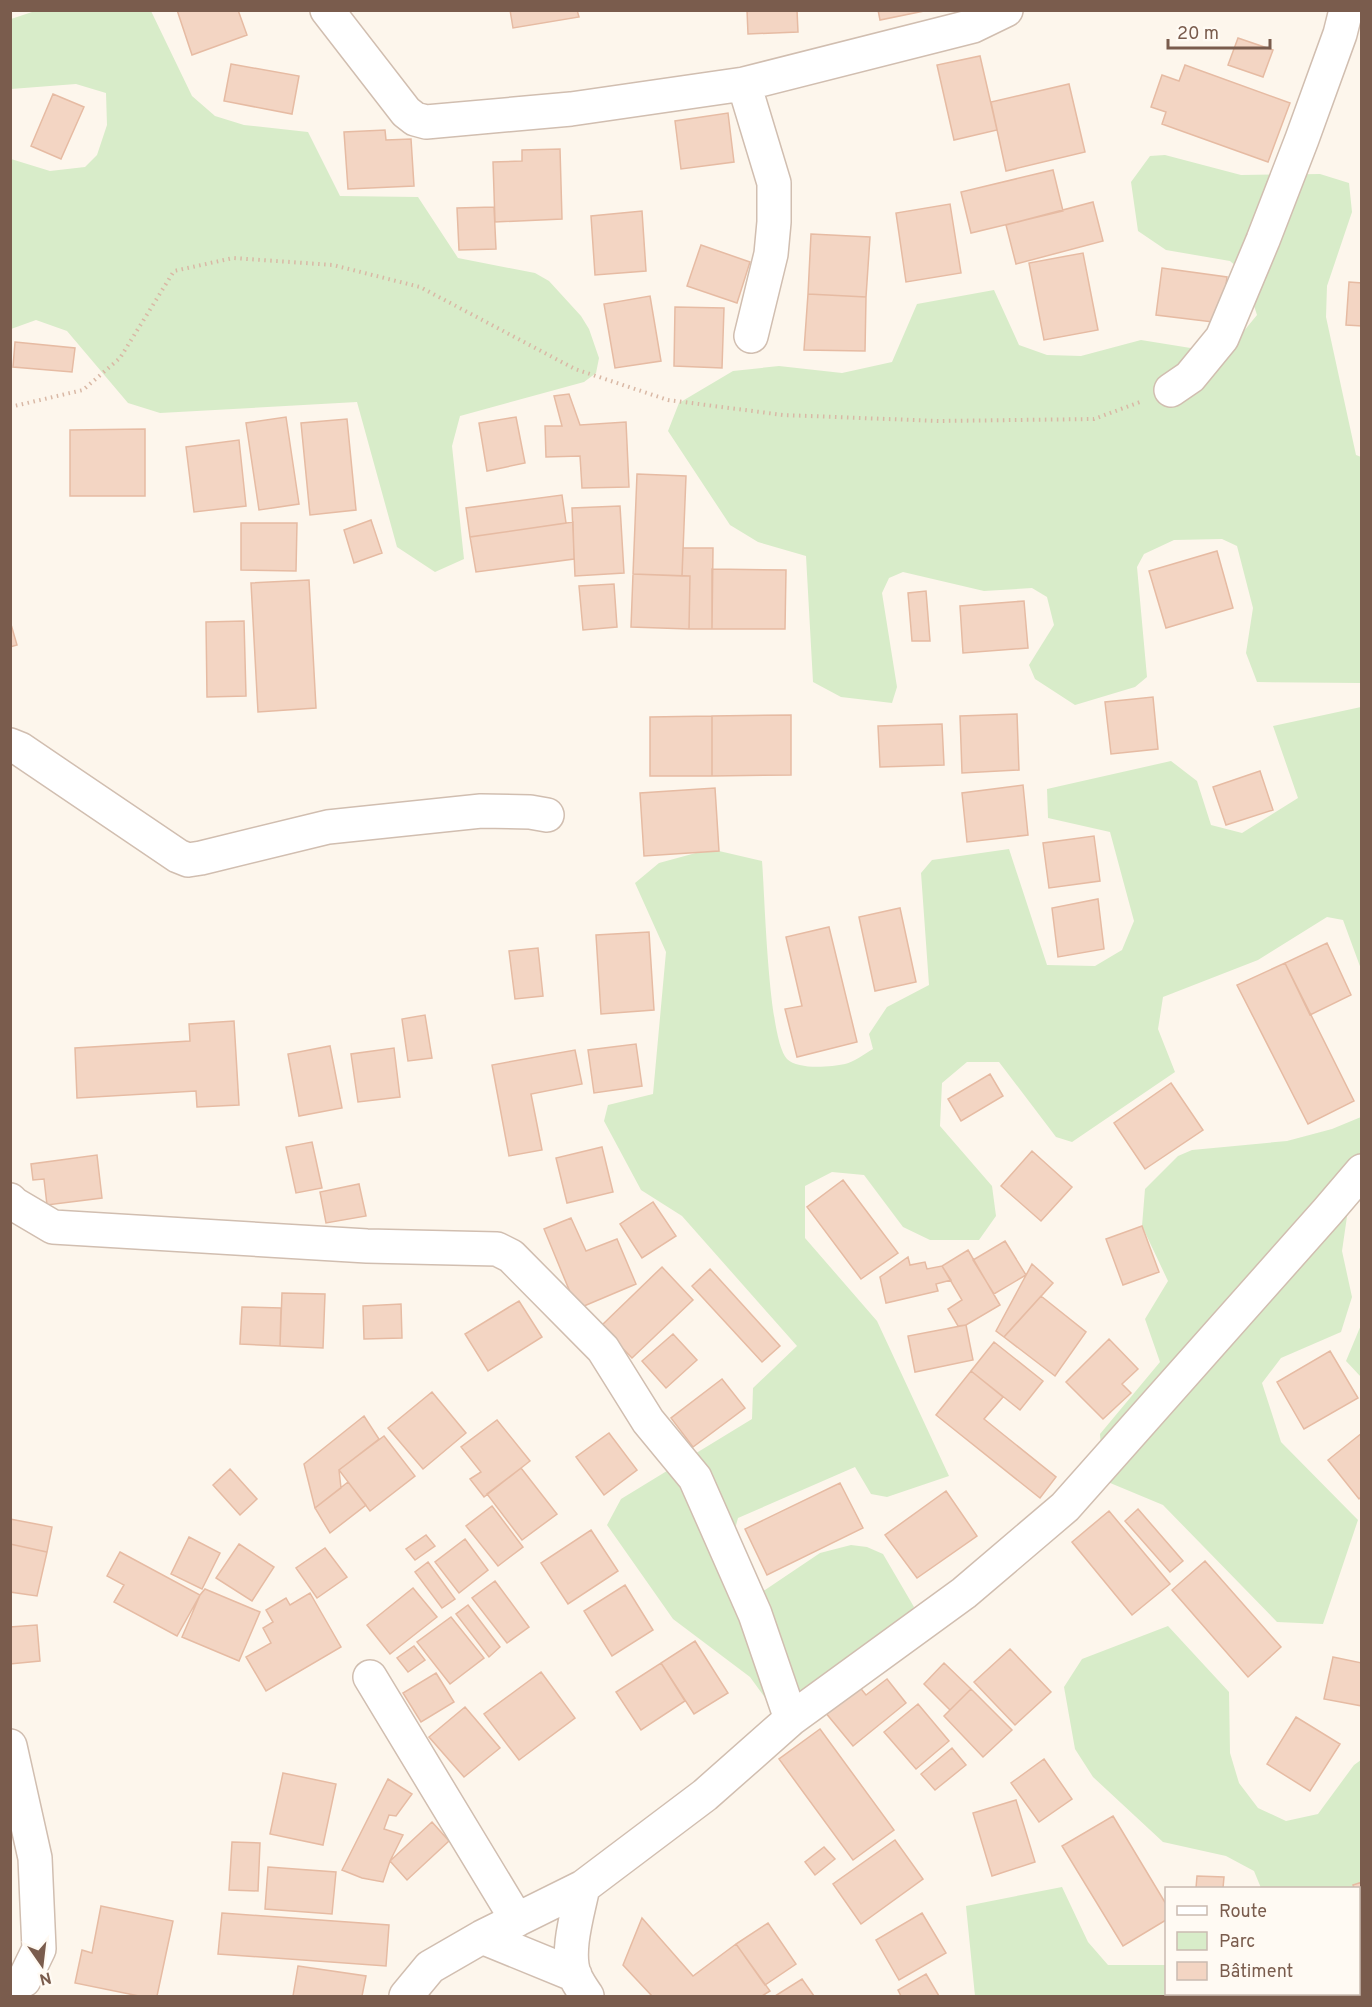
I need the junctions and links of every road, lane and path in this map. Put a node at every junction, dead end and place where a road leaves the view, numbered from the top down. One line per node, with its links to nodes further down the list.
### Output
1 (327, 10): 4 (street)
2 (1006, 10): 4 (street)
3 (1346, 10): 6 (street)
4 (744, 84): 5 (street)
5 (751, 336)
6 (1171, 390): 7 (path)
7 (10, 407)
8 (10, 745): 9 (street)
9 (547, 815)
10 (1362, 1171): 13 (street)
11 (10, 1200): 13 (street)
12 (370, 1677): 16 (street)
13 (791, 1719): 15 (street)
14 (10, 1746): 19 (street)
15 (583, 1887): 16 (street); 18 (street)
16 (517, 1920): 17 (street)
17 (482, 1937): 18 (street); 20 (street)
18 (581, 1986)
19 (10, 1987)
20 (406, 1996)

